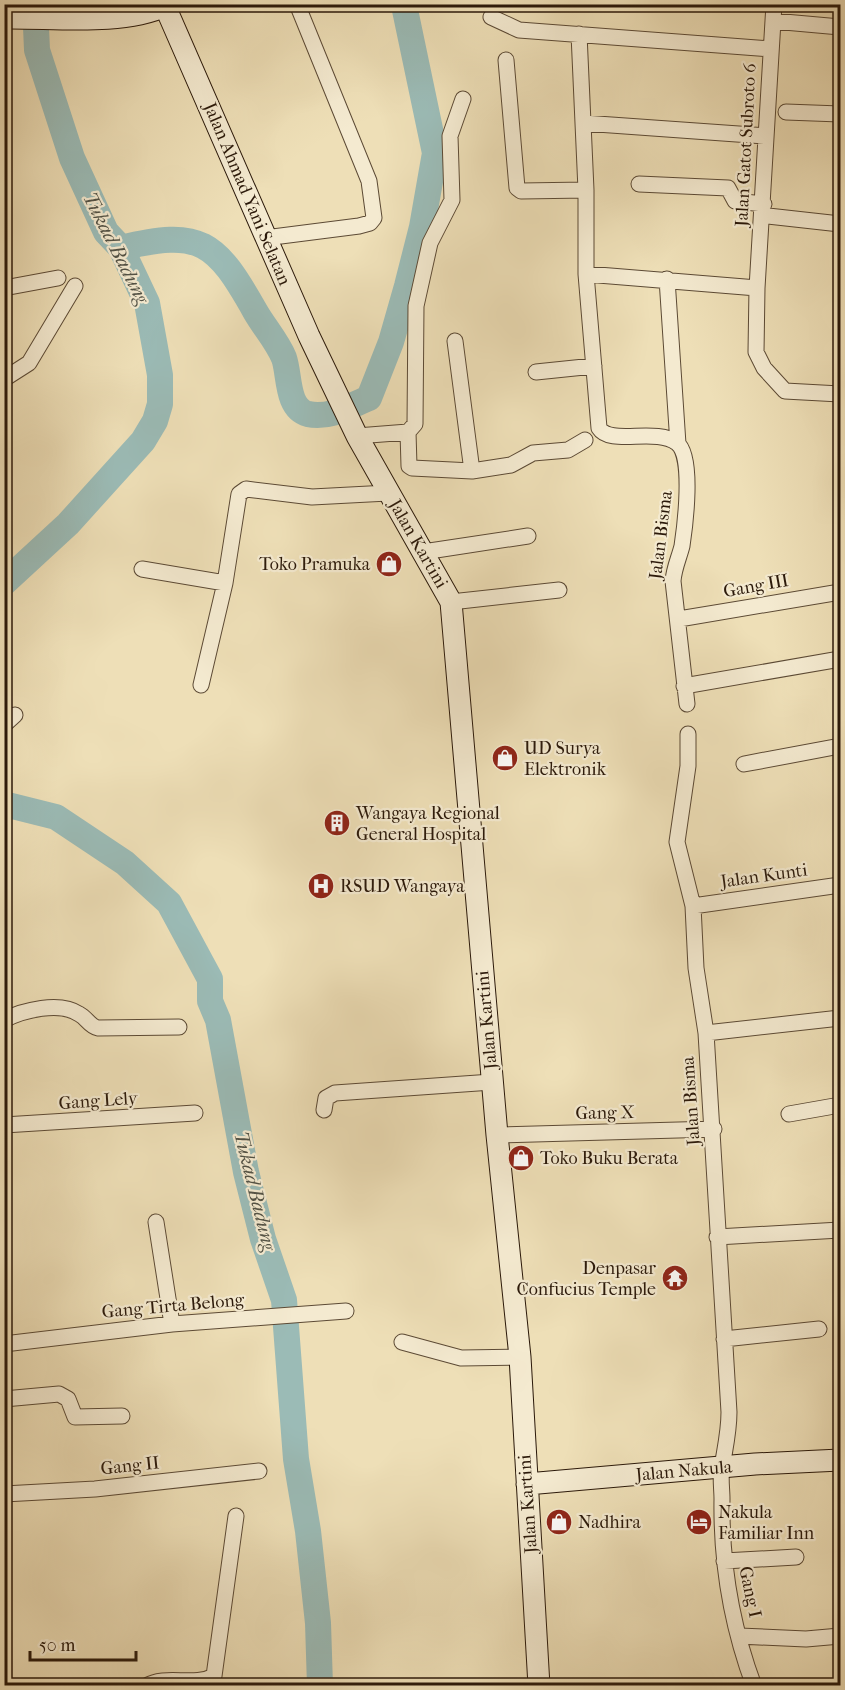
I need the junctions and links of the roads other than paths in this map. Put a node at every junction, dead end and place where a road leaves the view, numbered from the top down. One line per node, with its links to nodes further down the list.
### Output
1 (297, 4): 20 (street)
2 (774, 4): 6 (street, Jalan Gatot Subroto 6)
3 (164, 5): 5 (main road); 20 (main road, Jalan Ahmad Yani Selatan)
4 (491, 17): 8 (street)
5 (4, 18)
6 (773, 21): 7 (street); 9 (street, Jalan Gatot Subroto 6)
7 (840, 27)
8 (579, 33): 9 (street); 14 (street)
9 (771, 49): 15 (street, Jalan Gatot Subroto 6)
10 (506, 60): 17 (street)
11 (463, 99): 34 (street)
12 (786, 112): 13 (street)
13 (840, 114)
14 (583, 123): 15 (street); 17 (street)
15 (766, 136): 18 (street, Jalan Gatot Subroto 6)
16 (639, 184): 18 (street)
17 (586, 190): 21 (street)
18 (766, 210): 19 (street, Jalan Gatot Subroto 6); 26 (street, Jalan Gatot Subroto 6)
19 (840, 224)
20 (265, 238): 31 (main road, Jalan Ahmad Yani Selatan)
21 (586, 274): 23 (street); 28 (street)
22 (57, 278): 25 (street)
23 (667, 279): 26 (street); 36 (street, Jalan Bisma)
24 (75, 286): 30 (street)
25 (4, 288)
26 (757, 288): 32 (street, Jalan Gatot Subroto 6)
27 (455, 341): 37 (street)
28 (594, 366): 29 (street); 36 (street)
29 (536, 372)
30 (4, 379)
31 (332, 384): 33 (main road, Jalan Kartini)
32 (840, 393)
33 (355, 432): 34 (street); 38 (main road, Jalan Kartini)
34 (408, 432): 37 (street)
35 (585, 440): 37 (street)
36 (678, 444): 46 (street, Jalan Bisma)
37 (472, 471)
38 (388, 493): 40 (main road, Jalan Kartini); 42 (street)
39 (528, 536): 40 (street)
40 (423, 552): 45 (main road, Jalan Kartini)
41 (142, 568): 42 (street)
42 (225, 583): 48 (street)
43 (559, 590): 45 (street)
44 (840, 592): 46 (street, Gang III)
45 (451, 602): 60 (main road, Jalan Kartini)
46 (679, 620): 49 (street, Jalan Bisma)
47 (840, 658): 49 (street)
48 (201, 685)
49 (684, 686): 50 (street, Jalan Bisma)
50 (687, 704)
51 (688, 734): 55 (street, Jalan Bisma)
52 (840, 746): 53 (street)
53 (744, 764)
54 (840, 885): 55 (street, Jalan Kunti)
55 (693, 906): 59 (street, Jalan Bisma)
56 (840, 1018): 59 (street)
57 (4, 1020): 58 (street)
58 (179, 1027)
59 (706, 1033): 66 (street, Jalan Bisma)
60 (492, 1083): 62 (street); 67 (main road, Jalan Kartini)
61 (840, 1105): 64 (street)
62 (324, 1110)
63 (195, 1113): 65 (street, Gang Lely)
64 (789, 1114)
65 (4, 1125)
66 (714, 1129): 67 (street, Gang X); 70 (street, Jalan Bisma)
67 (497, 1135): 77 (main road, Jalan Kartini)
68 (156, 1222): 72 (street)
69 (840, 1230): 70 (street)
70 (717, 1237): 74 (street, Jalan Bisma)
71 (346, 1311): 72 (street, Gang Tirta Belong)
72 (172, 1324): 76 (street, Gang Tirta Belong)
73 (819, 1329): 74 (street)
74 (724, 1339): 81 (street, Jalan Bisma)
75 (402, 1342): 77 (street)
76 (4, 1344)
77 (520, 1357): 83 (main road, Jalan Kartini)
78 (4, 1399): 79 (street)
79 (122, 1416)
80 (840, 1460): 81 (main road, Jalan Nakula)
81 (722, 1467): 83 (main road, Jalan Nakula); 87 (street, Gang I)
82 (259, 1472): 84 (street, Gang II)
83 (528, 1490): 91 (main road, Jalan Kartini)
84 (4, 1494)
85 (236, 1516): 90 (street)
86 (796, 1557): 87 (street)
87 (724, 1561): 88 (street, Gang I)
88 (739, 1636): 89 (street); 92 (street, Gang I)
89 (840, 1636)
90 (146, 1686)
91 (539, 1686)
92 (754, 1686)

